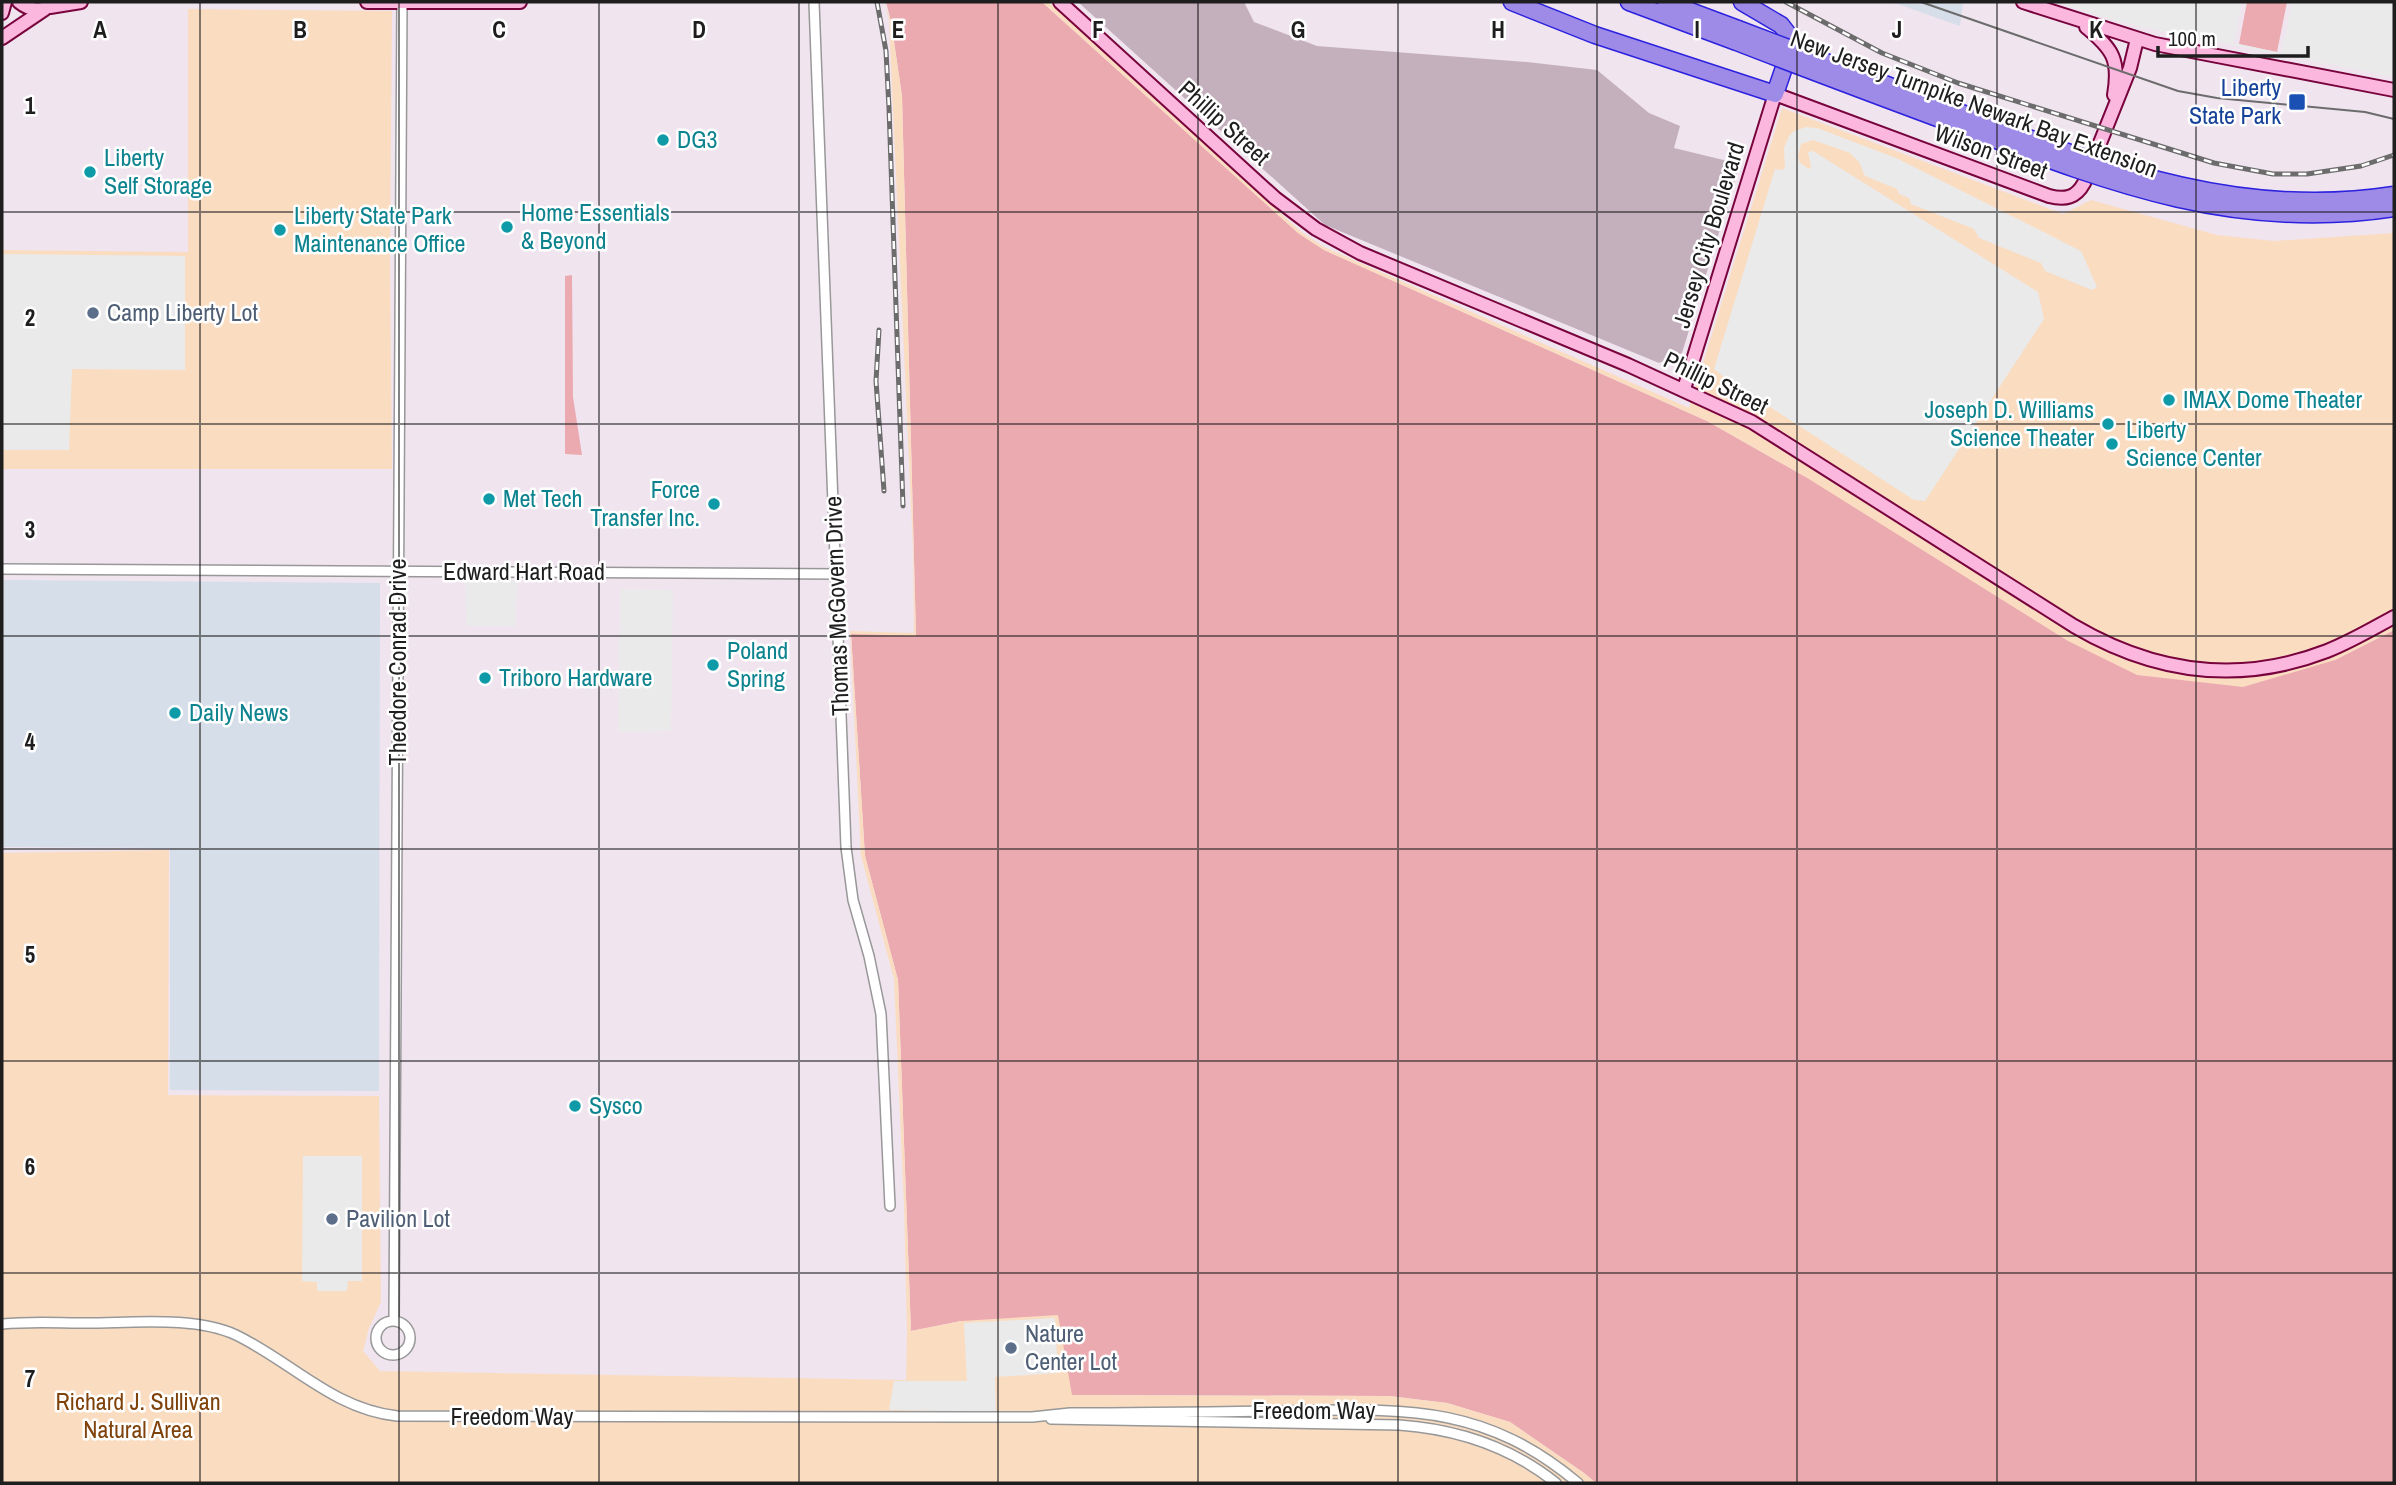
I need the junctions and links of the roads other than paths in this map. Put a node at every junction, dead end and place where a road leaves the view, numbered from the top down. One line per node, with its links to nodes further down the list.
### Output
1 (5, 2): 15 (street)
2 (19, 2): 14 (street)
3 (81, 2): 14 (street)
4 (367, 2): 5 (street)
5 (402, 2): 6 (street); 27 (street, Theodore Conrad Drive)
6 (520, 2)
7 (814, 2): 28 (street, Thomas McGovern Drive)
8 (1060, 2): 25 (street, Phillip Street)
9 (1512, 2): 21 (highway)
10 (1629, 2): 17 (highway, New Jersey Turnpike Newark Bay Extension)
11 (1666, 2): 17 (highway, New Jersey Turnpike Newark Bay Extension)
12 (1742, 2): 21 (highway)
13 (2023, 2): 16 (street)
14 (50, 6): 18 (street)
15 (2, 13)
16 (2078, 21): 19 (street); 22 (street)
17 (1736, 35): 23 (highway, New Jersey Turnpike Newark Bay Extension, bridge); 24 (highway, New Jersey Turnpike Newark Bay Extension, bridge)
18 (2, 38)
19 (2137, 39): 20 (street); 22 (street, Wilson Street)
20 (2394, 90)
21 (1775, 94): 22 (street, Wilson Street); 25 (street, Jersey City Boulevard)
22 (2111, 114)
23 (2394, 195)
24 (2394, 208)
25 (1684, 389): 29 (street, Phillip Street)
26 (2, 569): 27 (street, Edward Hart Road)
27 (398, 572): 28 (street, Edward Hart Road); 31 (street, Theodore Conrad Drive)
28 (837, 574): 30 (street, Thomas McGovern Drive)
29 (2394, 617)
30 (890, 1206)
31 (394, 1321)
32 (2, 1323): 33 (street, Freedom Way)
33 (1032, 1417): 34 (street, Freedom Way); 35 (street, Freedom Way)
34 (1556, 1483)
35 (1578, 1483)

